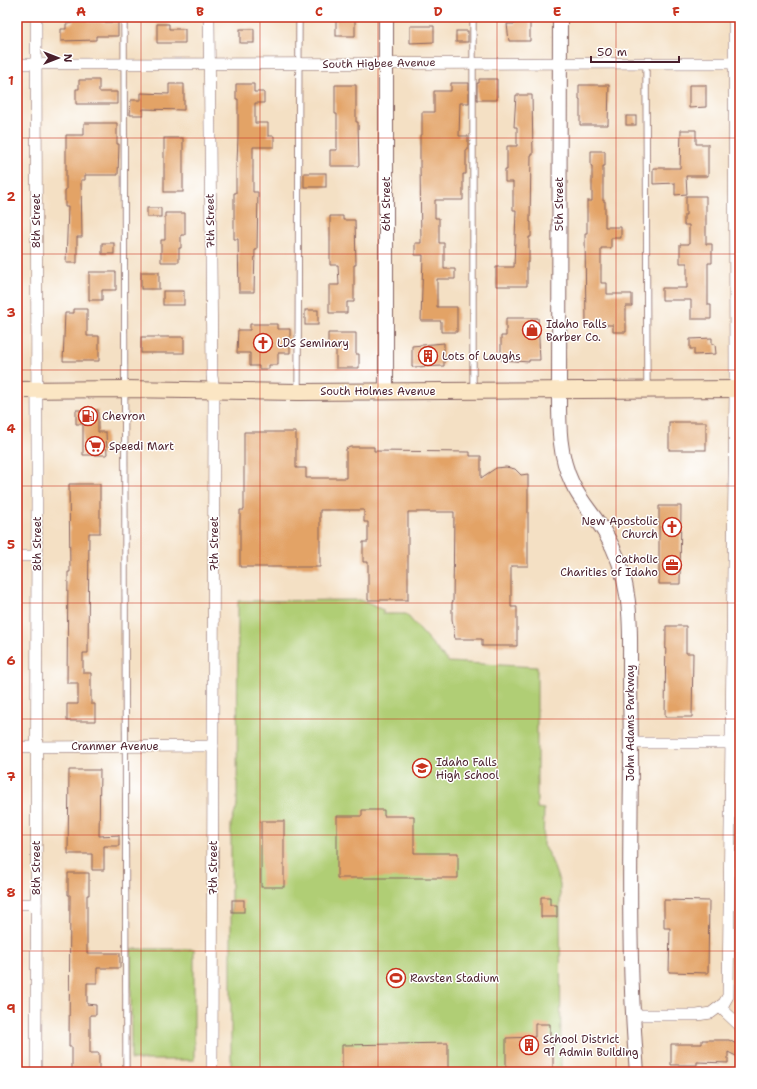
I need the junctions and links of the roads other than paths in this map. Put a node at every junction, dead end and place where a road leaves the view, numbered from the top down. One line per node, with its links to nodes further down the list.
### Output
1 (36, 17): 14 (street, 8th Street)
2 (124, 17): 15 (lane)
3 (209, 17): 16 (street, 7th Street)
4 (299, 17): 17 (lane)
5 (386, 17): 9 (street, 6th Street)
6 (473, 17): 10 (lane)
7 (560, 17): 18 (street, 5th Street)
8 (734, 17): 12 (street)
9 (386, 63): 10 (street, South Higbee Avenue); 17 (street, South Higbee Avenue); 26 (street, 6th Street)
10 (473, 63): 18 (street, South Higbee Avenue); 27 (lane)
11 (646, 63): 12 (street, South Higbee Avenue); 18 (street, South Higbee Avenue); 20 (lane)
12 (737, 63): 21 (street)
13 (17, 64): 14 (street, South Higbee Avenue)
14 (36, 64): 15 (street, South Higbee Avenue); 23 (street, 8th Street)
15 (124, 64): 16 (street, South Higbee Avenue); 19 (lane)
16 (208, 64): 17 (street, South Higbee Avenue); 25 (street, 7th Street)
17 (299, 64): 28 (lane)
18 (560, 64): 24 (street, 5th Street)
19 (124, 389): 23 (main road, South Holmes Avenue); 25 (main road, South Holmes Avenue); 36 (lane)
20 (647, 389): 21 (main road, South Holmes Avenue); 24 (main road, South Holmes Avenue)
21 (738, 389): 32 (street)
22 (17, 390): 23 (main road, South Holmes Avenue)
23 (37, 390): 30 (street, 8th Street)
24 (559, 390): 27 (main road, South Holmes Avenue); 31 (street, John Adams Parkway)
25 (214, 391): 28 (main road, South Holmes Avenue); 34 (street, 7th Street)
26 (386, 391): 27 (main road, South Holmes Avenue); 28 (main road, South Holmes Avenue)
27 (473, 391)
28 (298, 392)
29 (17, 556): 30 (street)
30 (37, 556): 33 (street, 8th Street)
31 (631, 743): 32 (street); 42 (street, John Adams Parkway)
32 (736, 743): 39 (street)
33 (36, 746): 35 (street, Cranmer Avenue); 36 (street, Cranmer Avenue); 38 (street, 8th Street)
34 (213, 746): 36 (street, Cranmer Avenue); 46 (street, 7th Street)
35 (17, 747)
36 (126, 747): 45 (lane)
37 (17, 904): 38 (street)
38 (36, 904): 44 (street, 8th Street)
39 (728, 952): 40 (street); 41 (street)
40 (740, 952)
41 (718, 1009): 42 (street); 43 (street)
42 (632, 1015): 47 (street, John Adams Parkway)
43 (740, 1026)
44 (36, 1072)
45 (126, 1072)
46 (212, 1072)
47 (637, 1072)

